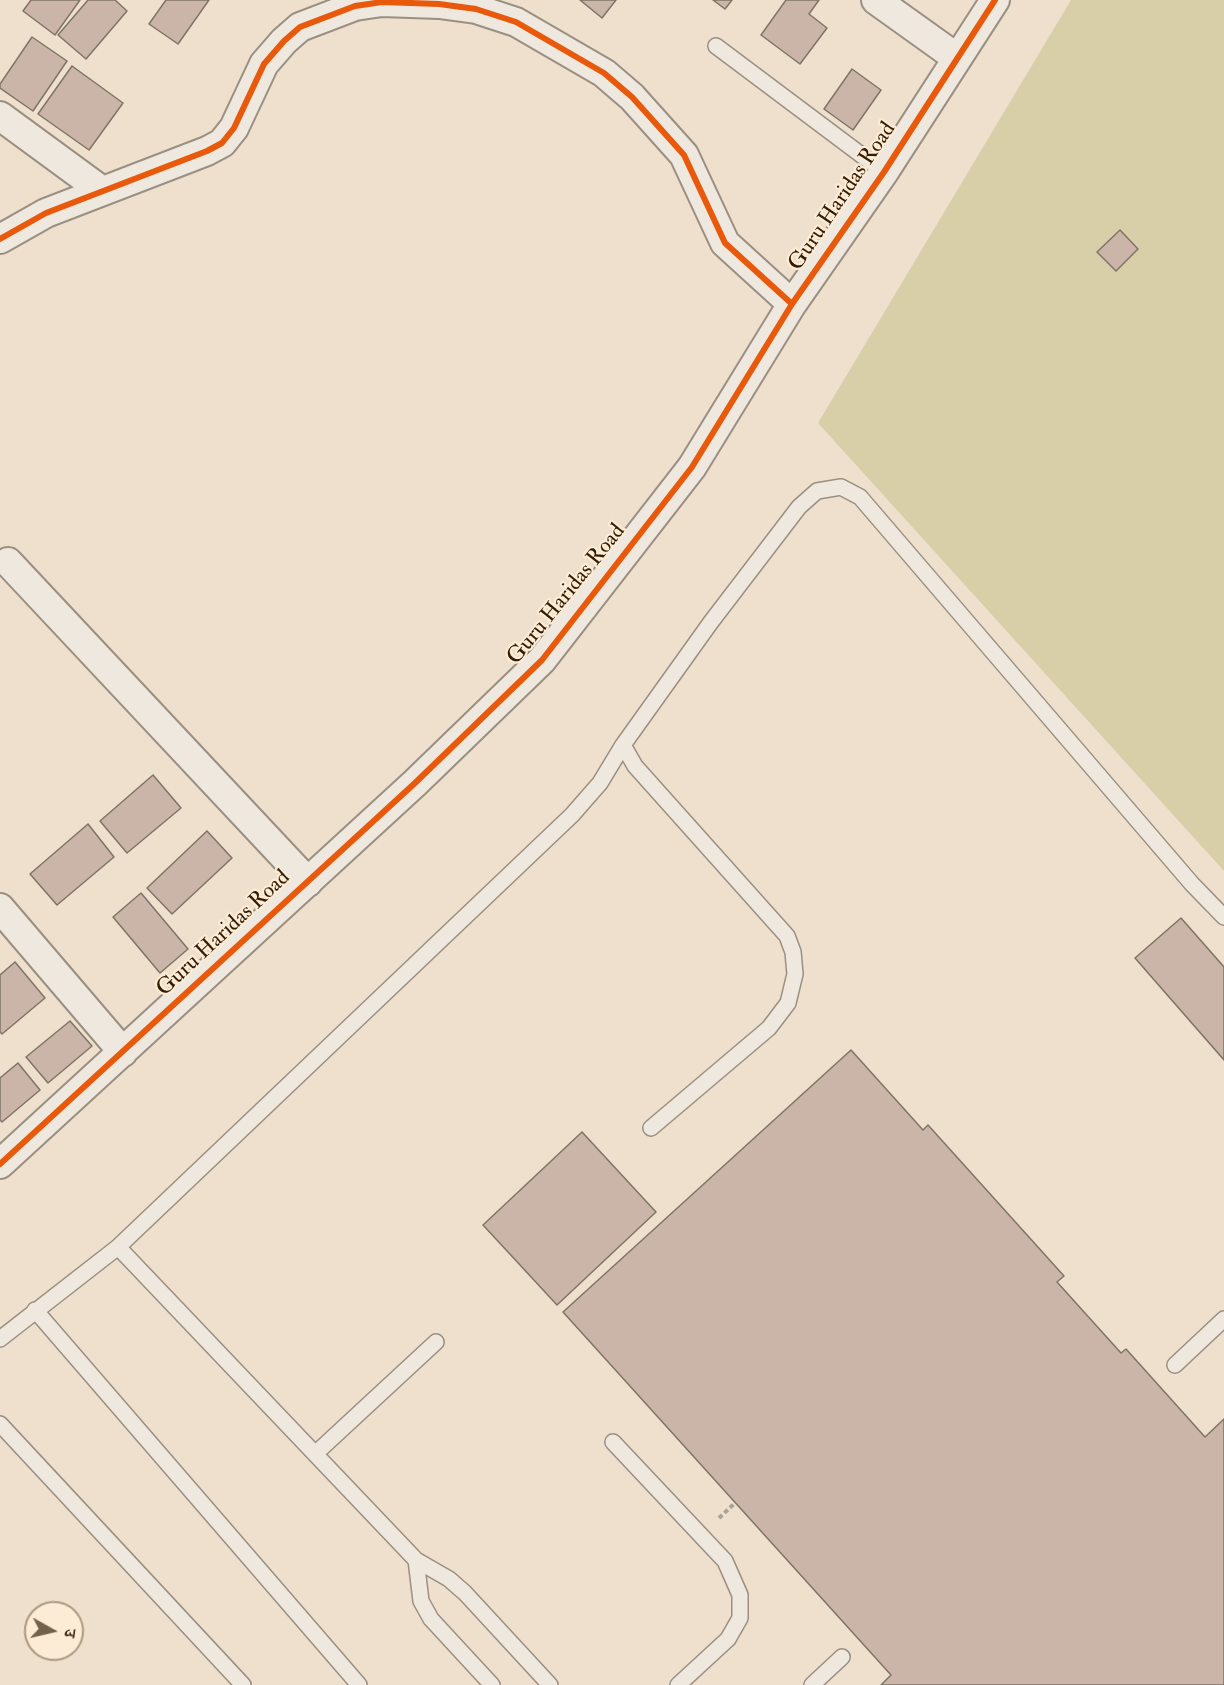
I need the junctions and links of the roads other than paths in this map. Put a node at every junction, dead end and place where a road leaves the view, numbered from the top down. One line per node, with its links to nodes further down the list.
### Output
1 (876, 0): 5 (street)
2 (995, 0): 5 (street, Guru Haridas Road)
3 (368, 2): 8 (street); 10 (street)
4 (716, 46): 7 (lane)
5 (957, 58): 7 (street, Guru Haridas Road)
6 (0, 116): 8 (street)
7 (884, 172): 10 (street, Guru Haridas Road)
8 (101, 190): 9 (street)
9 (0, 239)
10 (792, 304): 13 (street, Guru Haridas Road)
11 (8, 562): 13 (street)
12 (623, 746): 15 (lane); 17 (lane); 19 (lane)
13 (308, 882): 16 (street, Guru Haridas Road)
14 (0, 908): 16 (street)
15 (1224, 917)
16 (123, 1052): 18 (street, Guru Haridas Road)
17 (651, 1128)
18 (2, 1157)
19 (118, 1247): 20 (lane); 27 (lane)
20 (35, 1310): 22 (lane); 31 (lane)
21 (1224, 1319): 24 (lane)
22 (0, 1339)
23 (436, 1342): 27 (lane)
24 (1175, 1365)
25 (0, 1424): 30 (lane)
26 (613, 1442): 34 (lane)
27 (315, 1454): 28 (lane)
28 (416, 1560): 32 (lane); 33 (lane)
29 (842, 1657): 35 (lane)
30 (243, 1685)
31 (359, 1685)
32 (492, 1685)
33 (550, 1685)
34 (678, 1685)
35 (812, 1685)

